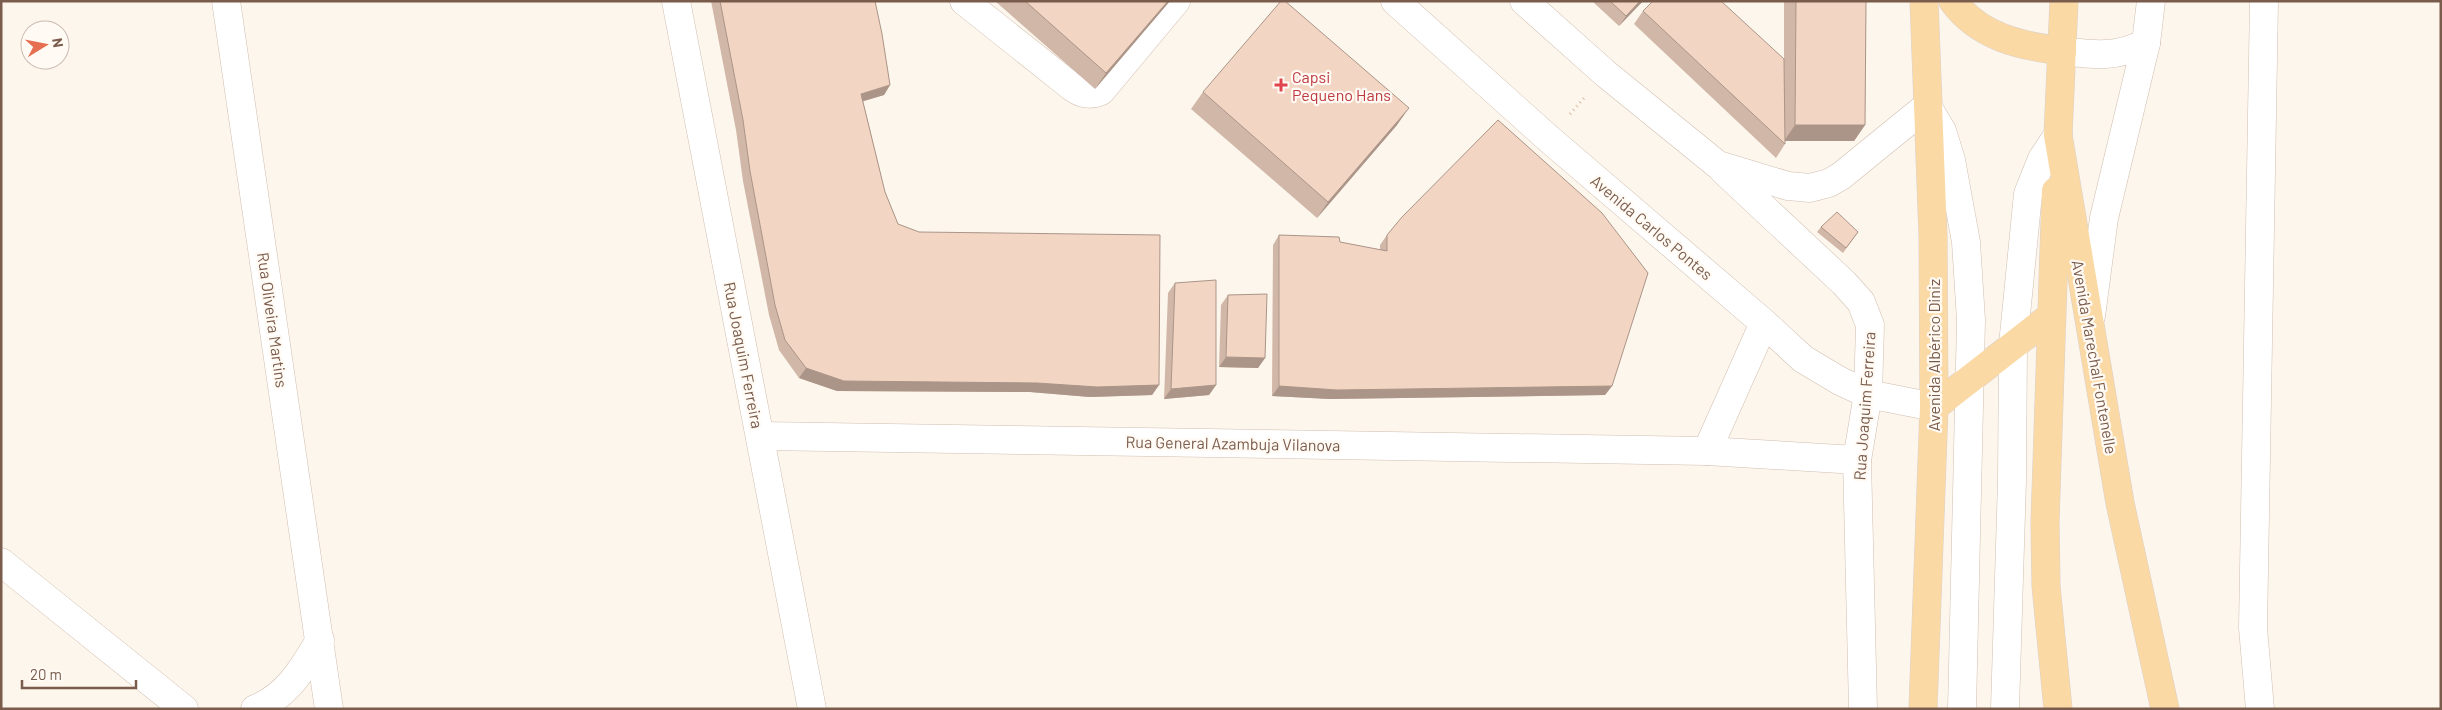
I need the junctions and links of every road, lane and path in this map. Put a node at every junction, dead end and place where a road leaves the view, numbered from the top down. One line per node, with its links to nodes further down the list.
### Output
1 (226, 1): 30 (street, Rua Oliveira Martins)
2 (676, 1): 26 (street, Rua Joaquim Ferreira)
3 (964, 1): 4 (street)
4 (1176, 1)
5 (1395, 1): 17 (street, Avenida Carlos Pontes)
6 (1524, 1): 14 (street)
7 (1924, 1): 15 (main road, Avenida Albérico Diniz)
8 (1953, 1): 13 (main road)
9 (2064, 1): 13 (main road, Avenida Marechal Fontenelle)
10 (2151, 1): 12 (street)
11 (2264, 1): 41 (street)
12 (2146, 43): 13 (street); 21 (street)
13 (2062, 51): 16 (main road, Avenida Marechal Fontenelle)
14 (1606, 74): 17 (path); 18 (street)
15 (1927, 106): 18 (street); 23 (street); 25 (main road, Avenida Albérico Diniz)
16 (2058, 135): 19 (main road); 21 (main road, Avenida Marechal Fontenelle); 22 (street)
17 (1549, 140): 20 (street, Avenida Carlos Pontes)
18 (1718, 165): 24 (street, Rua Joaquim Ferreira)
19 (2051, 316): 22 (main road); 39 (main road)
20 (1764, 323): 24 (street, Avenida Carlos Pontes); 27 (street)
21 (2090, 325): 40 (main road, Avenida Marechal Fontenelle)
22 (2013, 345): 23 (main road); 38 (street)
23 (1971, 377): 25 (main road); 37 (street)
24 (1868, 394): 25 (street, Avenida Carlos Pontes); 28 (street, Rua Joaquim Ferreira)
25 (1934, 407): 36 (main road, Avenida Albérico Diniz)
26 (760, 436): 27 (street, Rua General Azambuja Vilanova); 34 (street, Rua Joaquim Ferreira)
27 (1706, 450): 28 (street, Rua General Azambuja Vilanova)
28 (1857, 460): 35 (street, Rua Joaquim Ferreira)
29 (1, 562): 31 (street)
30 (320, 640): 32 (street); 33 (street, Rua Oliveira Martins)
31 (184, 709)
32 (255, 709)
33 (329, 709)
34 (812, 709)
35 (1863, 709)
36 (1923, 709)
37 (1962, 709)
38 (2005, 709)
39 (2058, 709)
40 (2165, 709)
41 (2260, 709)

